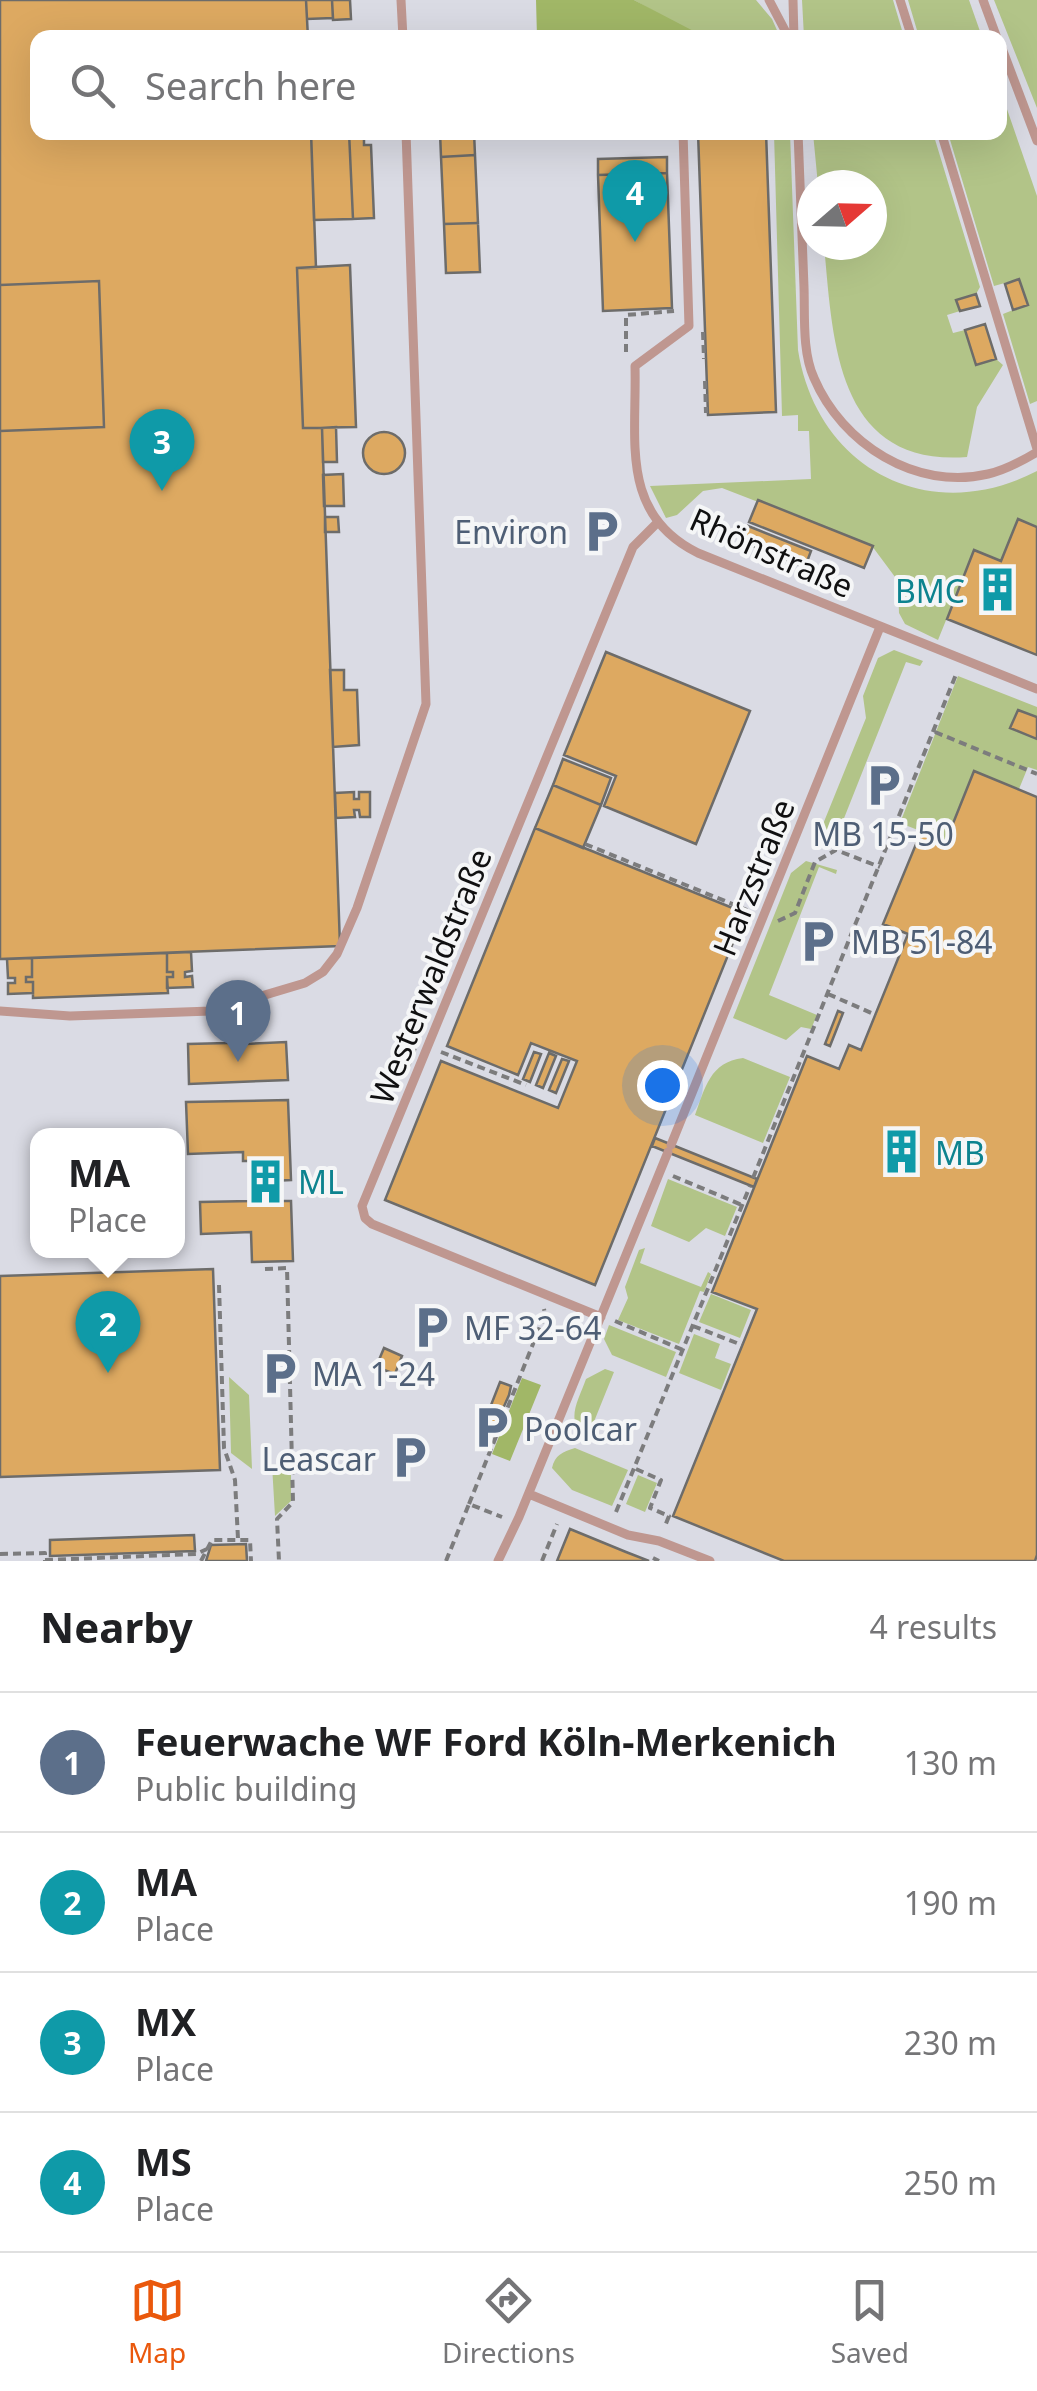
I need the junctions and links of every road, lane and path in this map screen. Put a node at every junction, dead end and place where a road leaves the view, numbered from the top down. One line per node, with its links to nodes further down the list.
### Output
1 (402, 0): 6 (lane)
2 (769, 0): 7 (lane)
3 (794, 0): 8 (lane)
4 (900, 0): 9 (lane)
5 (983, 0): 10 (lane)
6 (403, 30)
7 (787, 30)
8 (792, 30)
9 (909, 30)
10 (994, 30)
11 (1007, 63): 16 (lane)
12 (406, 140): 32 (lane)
13 (682, 140): 22 (lane)
14 (798, 140): 21 (lane)
15 (943, 140): 21 (lane)
16 (1037, 140)
17 (675, 311): 18 (path)
18 (626, 364)
19 (705, 380): 20 (path)
20 (706, 413)
21 (1037, 450)
22 (656, 523): 23 (lane, Rhönstraße); 42 (lane, Westerwaldstraße)
23 (880, 627): 25 (lane, Rhönstraße); 30 (lane, Harzstraße)
24 (945, 666): 26 (path)
25 (1037, 689)
26 (934, 732): 27 (path); 29 (path)
27 (1037, 774)
28 (585, 844): 30 (path)
29 (880, 867): 30 (path); 31 (path)
30 (763, 916): 36 (lane, Harzstraße)
31 (828, 994): 33 (path); 37 (path)
32 (0, 1011)
33 (876, 1015)
34 (440, 1052): 35 (path)
35 (526, 1085)
36 (660, 1172): 39 (path); 43 (lane, Harzstraße)
37 (753, 1178)
38 (750, 1186): 39 (path)
39 (742, 1204): 45 (path)
40 (265, 1269): 61 (path)
41 (219, 1285): 55 (path)
42 (547, 1295): 44 (lane, Westerwaldstraße); 51 (path)
43 (610, 1296): 44 (lane, Harzstraße); 47 (path)
44 (601, 1317): 50 (lane, Harzstraße)
45 (693, 1326): 46 (path); 47 (path)
46 (742, 1345)
47 (683, 1350): 52 (path)
48 (668, 1477): 49 (path)
49 (662, 1480)
50 (529, 1494): 53 (lane); 62 (lane, Harzstraße)
51 (469, 1504)
52 (602, 1508)
53 (582, 1517): 54 (path); 64 (lane)
54 (558, 1521)
55 (238, 1539): 58 (path); 60 (path)
56 (0, 1554): 59 (path)
57 (652, 1558): 63 (path)
58 (198, 1559): 59 (path)
59 (45, 1561)
60 (251, 1561)
61 (279, 1561)
62 (498, 1561)
63 (659, 1561)
64 (710, 1561)

